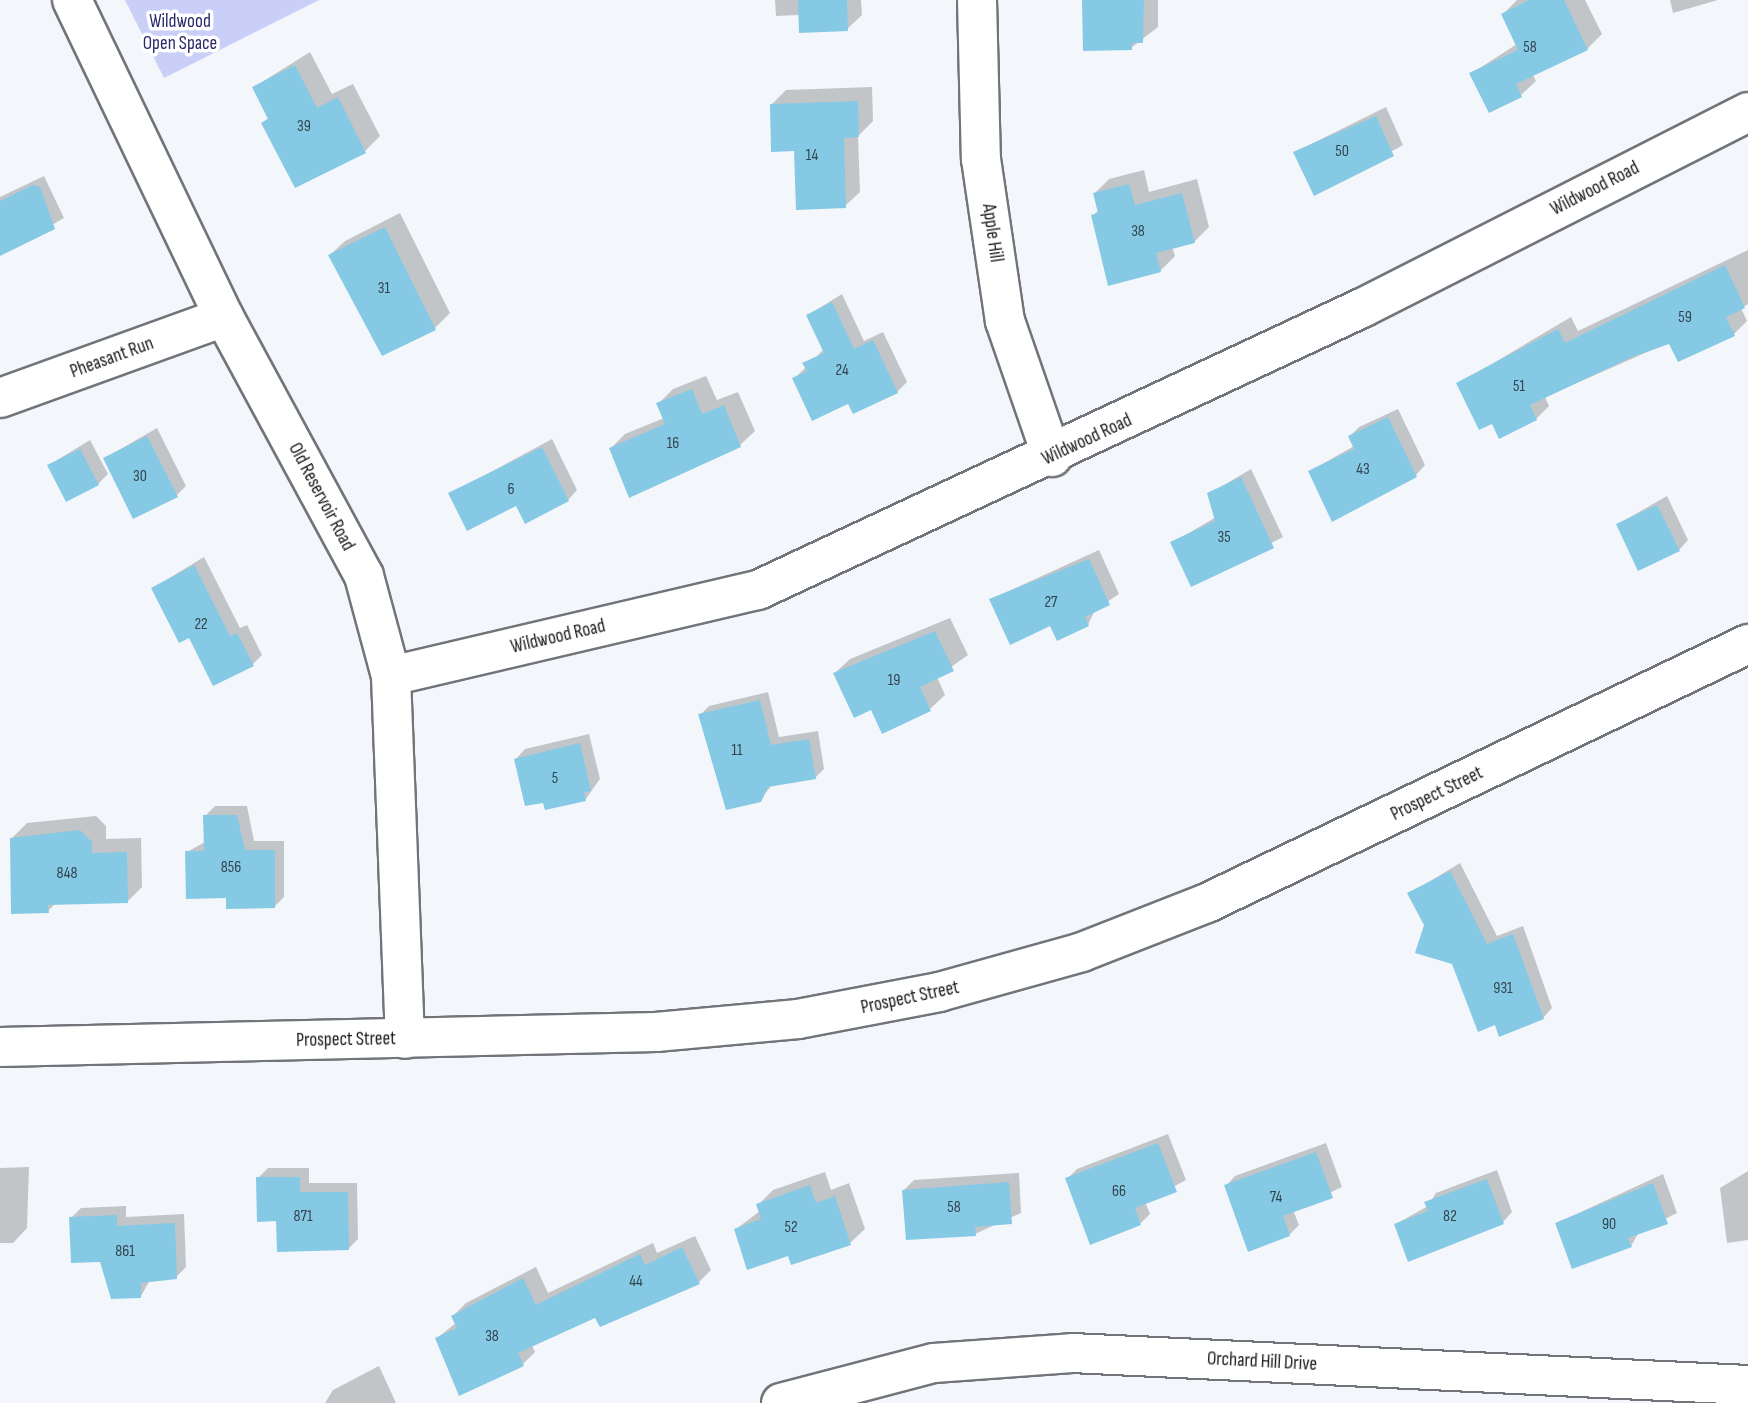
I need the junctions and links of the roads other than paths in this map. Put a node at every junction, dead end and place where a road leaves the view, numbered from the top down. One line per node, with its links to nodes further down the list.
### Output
1 (72, 0): 4 (street, Old Reservoir Road)
2 (977, 0): 6 (street, Apple Hill)
3 (1748, 112): 6 (street, Wildwood Road)
4 (225, 317): 5 (street, Pheasant Run); 8 (street, Old Reservoir Road)
5 (0, 398)
6 (1052, 457): 8 (street, Wildwood Road)
7 (1748, 644): 9 (street, Prospect Street)
8 (391, 676): 9 (street, Old Reservoir Road)
9 (405, 1039): 10 (street, Prospect Street)
10 (0, 1047)
11 (1748, 1385): 12 (street, Orchard Hill Drive)
12 (781, 1403)

